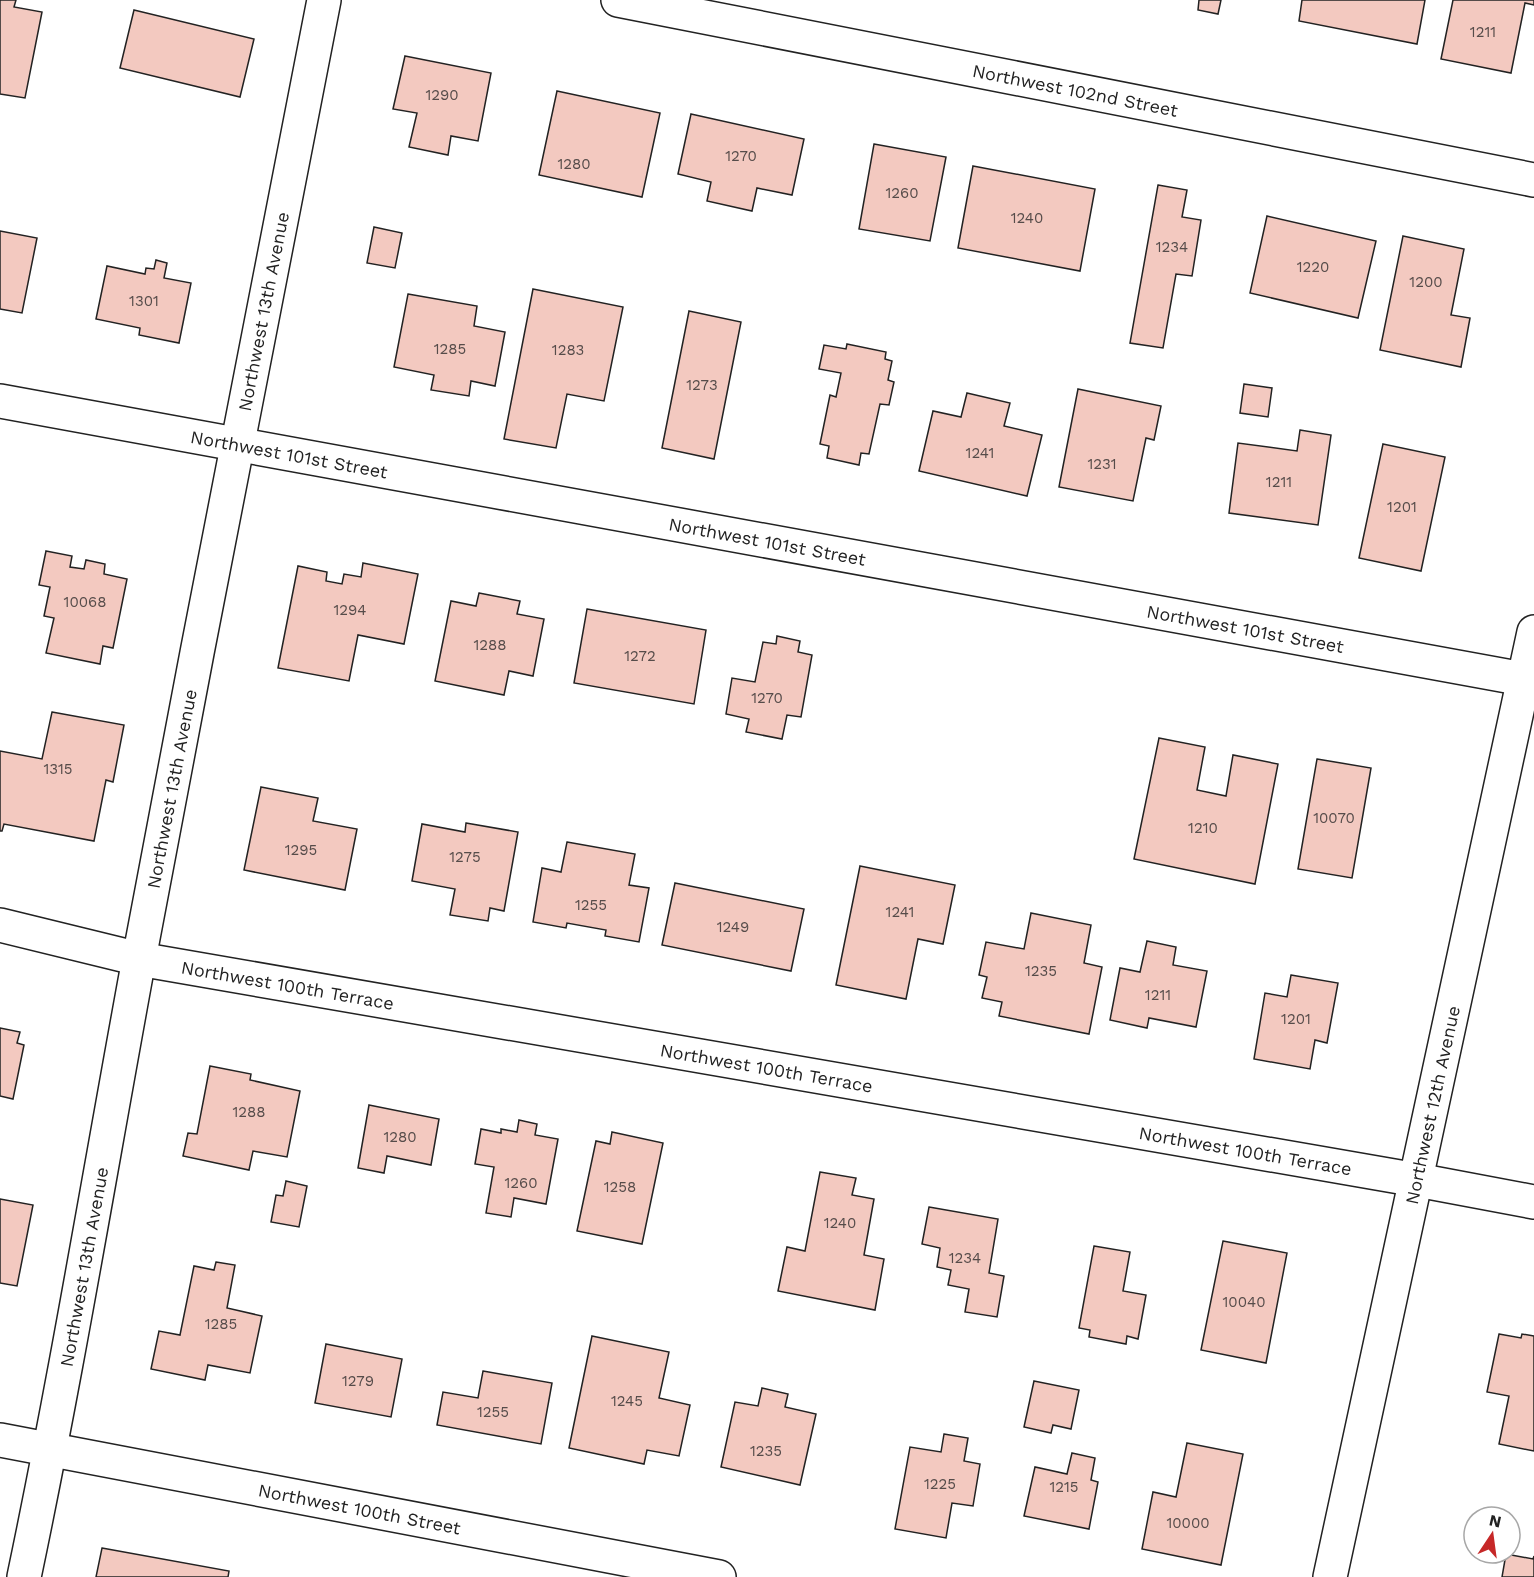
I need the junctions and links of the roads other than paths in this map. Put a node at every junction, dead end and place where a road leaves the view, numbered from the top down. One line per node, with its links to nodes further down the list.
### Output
1 (324, 0): 5 (street, Northwest 13th Avenue)
2 (618, 0): 3 (street, Northwest 102nd Street)
3 (1534, 180)
4 (0, 401): 5 (street, Northwest 101st Street)
5 (237, 444): 7 (street, Northwest 101st Street); 9 (street, Northwest 13th Avenue)
6 (1534, 632): 7 (street, Northwest 12th Avenue)
7 (1529, 680): 10 (street, Northwest 12th Avenue)
8 (0, 926): 9 (street, Northwest 100th Terrace)
9 (140, 959): 10 (street, Northwest 100th Terrace); 13 (street, Northwest 13th Avenue)
10 (1417, 1180): 11 (street, Northwest 100th Terrace); 16 (street, Northwest 12th Avenue)
11 (1534, 1202)
12 (0, 1440): 13 (street, Northwest 100th Street)
13 (51, 1449): 14 (street, Northwest 13th Avenue); 15 (street, Northwest 100th Street)
14 (24, 1577)
15 (719, 1577)
16 (1330, 1577)

